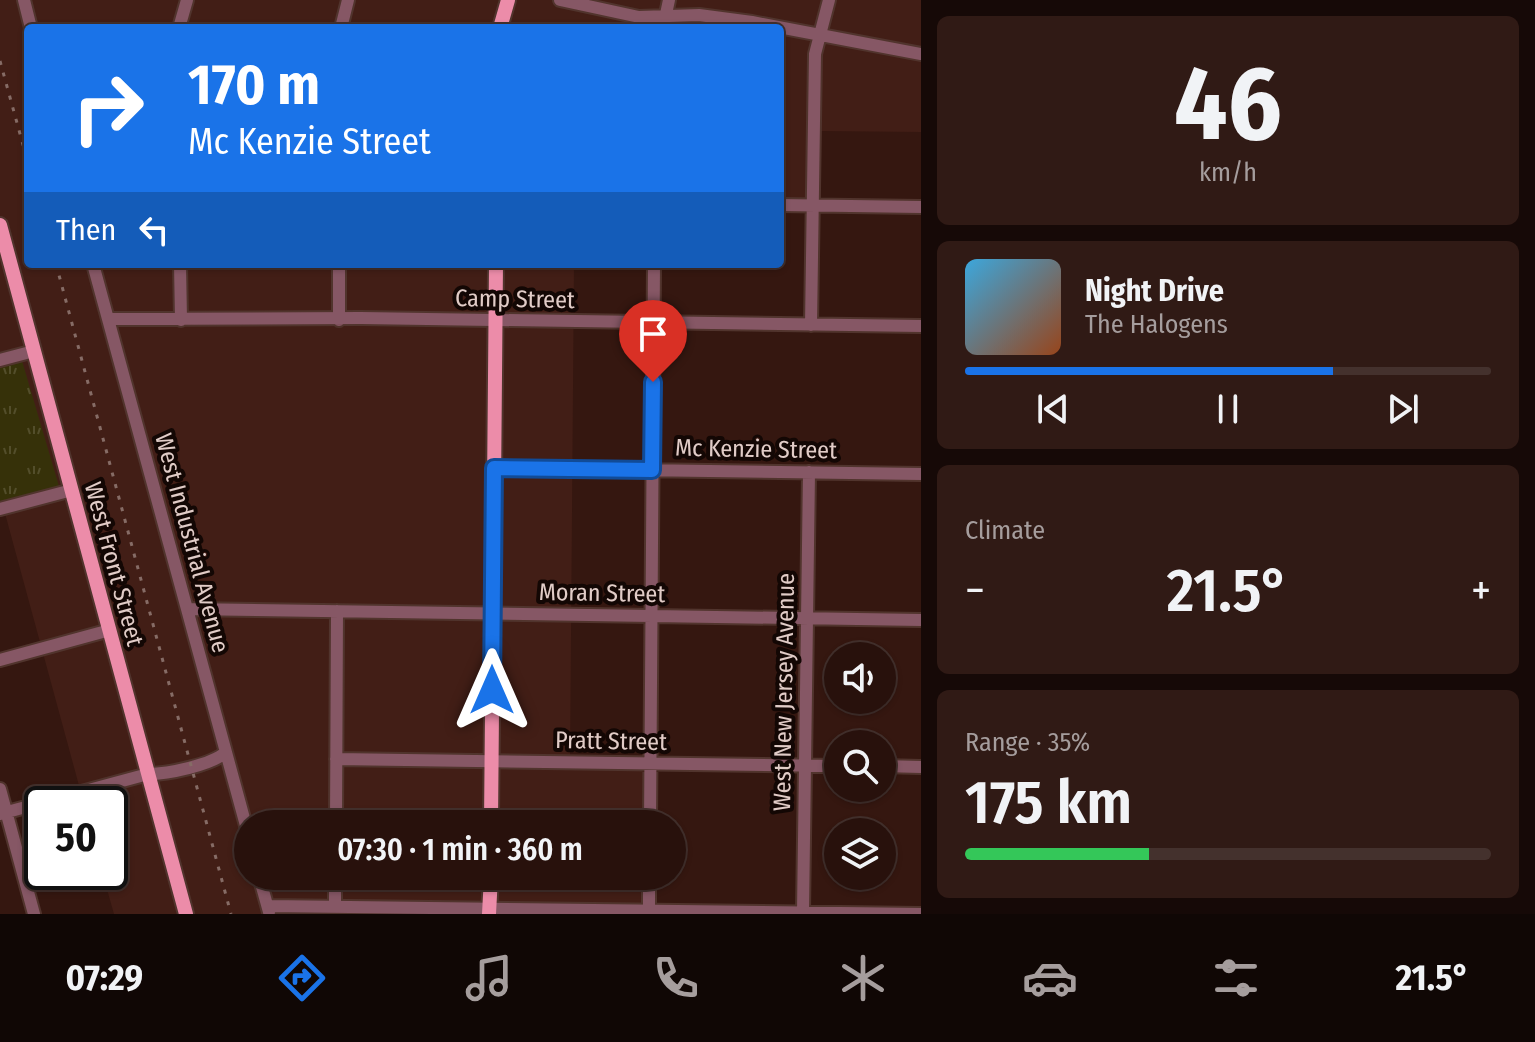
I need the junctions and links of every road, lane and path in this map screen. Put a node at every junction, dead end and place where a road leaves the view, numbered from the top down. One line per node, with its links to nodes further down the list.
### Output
1 (187, 0): 10 (street)
2 (348, 0): 11 (street)
3 (508, 0): 12 (main road)
4 (560, 0): 8 (street)
5 (669, 0): 8 (street)
6 (829, 0): 15 (street)
7 (25, 2): 9 (street)
8 (664, 22): 13 (street)
9 (30, 24)
10 (180, 24)
11 (342, 24)
12 (501, 24)
13 (756, 24)
14 (784, 28): 15 (street)
15 (820, 34): 16 (street); 18 (street)
16 (921, 54)
17 (784, 205): 18 (street)
18 (813, 206): 19 (street); 31 (street)
19 (921, 207)
20 (0, 225): 33 (main road, West Front Street)
21 (94, 268): 26 (street, West Industrial Avenue)
22 (180, 268): 27 (street)
23 (339, 268): 28 (street)
24 (496, 268): 29 (main road)
25 (654, 268): 30 (street)
26 (108, 319): 27 (street, Camp Street); 41 (street, West Industrial Avenue)
27 (181, 320): 28 (street, Camp Street)
28 (339, 320): 29 (street, Camp Street)
29 (496, 321): 30 (street, Camp Street); 35 (main road)
30 (654, 323): 31 (street, Camp Street); 36 (street)
31 (811, 325): 32 (street, Camp Street)
32 (921, 326)
33 (34, 351): 34 (street); 39 (main road, West Front Street)
34 (0, 360)
35 (494, 468): 36 (street, Mc Kenzie Street); 43 (main road)
36 (652, 470): 37 (street, Mc Kenzie Street); 44 (street)
37 (809, 472): 38 (street, Mc Kenzie Street); 45 (street, West New Jersey Avenue)
38 (921, 474)
39 (72, 490): 40 (street); 47 (main road, West Front Street)
40 (0, 509)
41 (187, 609): 42 (street, Moran Street); 49 (street, West Industrial Avenue)
42 (337, 611): 43 (street, Moran Street); 50 (street)
43 (493, 613): 44 (street, Moran Street); 51 (main road)
44 (651, 615): 45 (street, Moran Street); 52 (street)
45 (807, 618): 46 (street, Moran Street); 53 (street, West New Jersey Avenue)
46 (921, 620)
47 (110, 630): 48 (street); 57 (main road, West Front Street)
48 (0, 660)
49 (226, 752): 57 (street); 59 (street, West Industrial Avenue)
50 (336, 759): 51 (street, Pratt Street); 60 (street)
51 (492, 761): 52 (street, Pratt Street); 61 (main road)
52 (650, 763): 53 (street, Pratt Street); 62 (street)
53 (805, 765): 54 (street, Pratt Street); 72 (street, West New Jersey Avenue)
54 (824, 766)
55 (896, 766): 56 (street)
56 (921, 767)
57 (148, 774): 63 (street); 74 (main road, West Front Street)
58 (0, 789): 63 (street)
59 (242, 810)
60 (336, 810)
61 (491, 810)
62 (650, 810)
63 (3, 813): 73 (street)
64 (263, 890): 69 (street)
65 (335, 890): 68 (street)
66 (491, 890): 71 (main road)
67 (649, 890): 70 (street)
68 (335, 907): 69 (street); 71 (street)
69 (269, 910)
70 (649, 910): 71 (street); 72 (street)
71 (490, 911)
72 (803, 912): 75 (street)
73 (34, 914)
74 (186, 914)
75 (921, 914)

